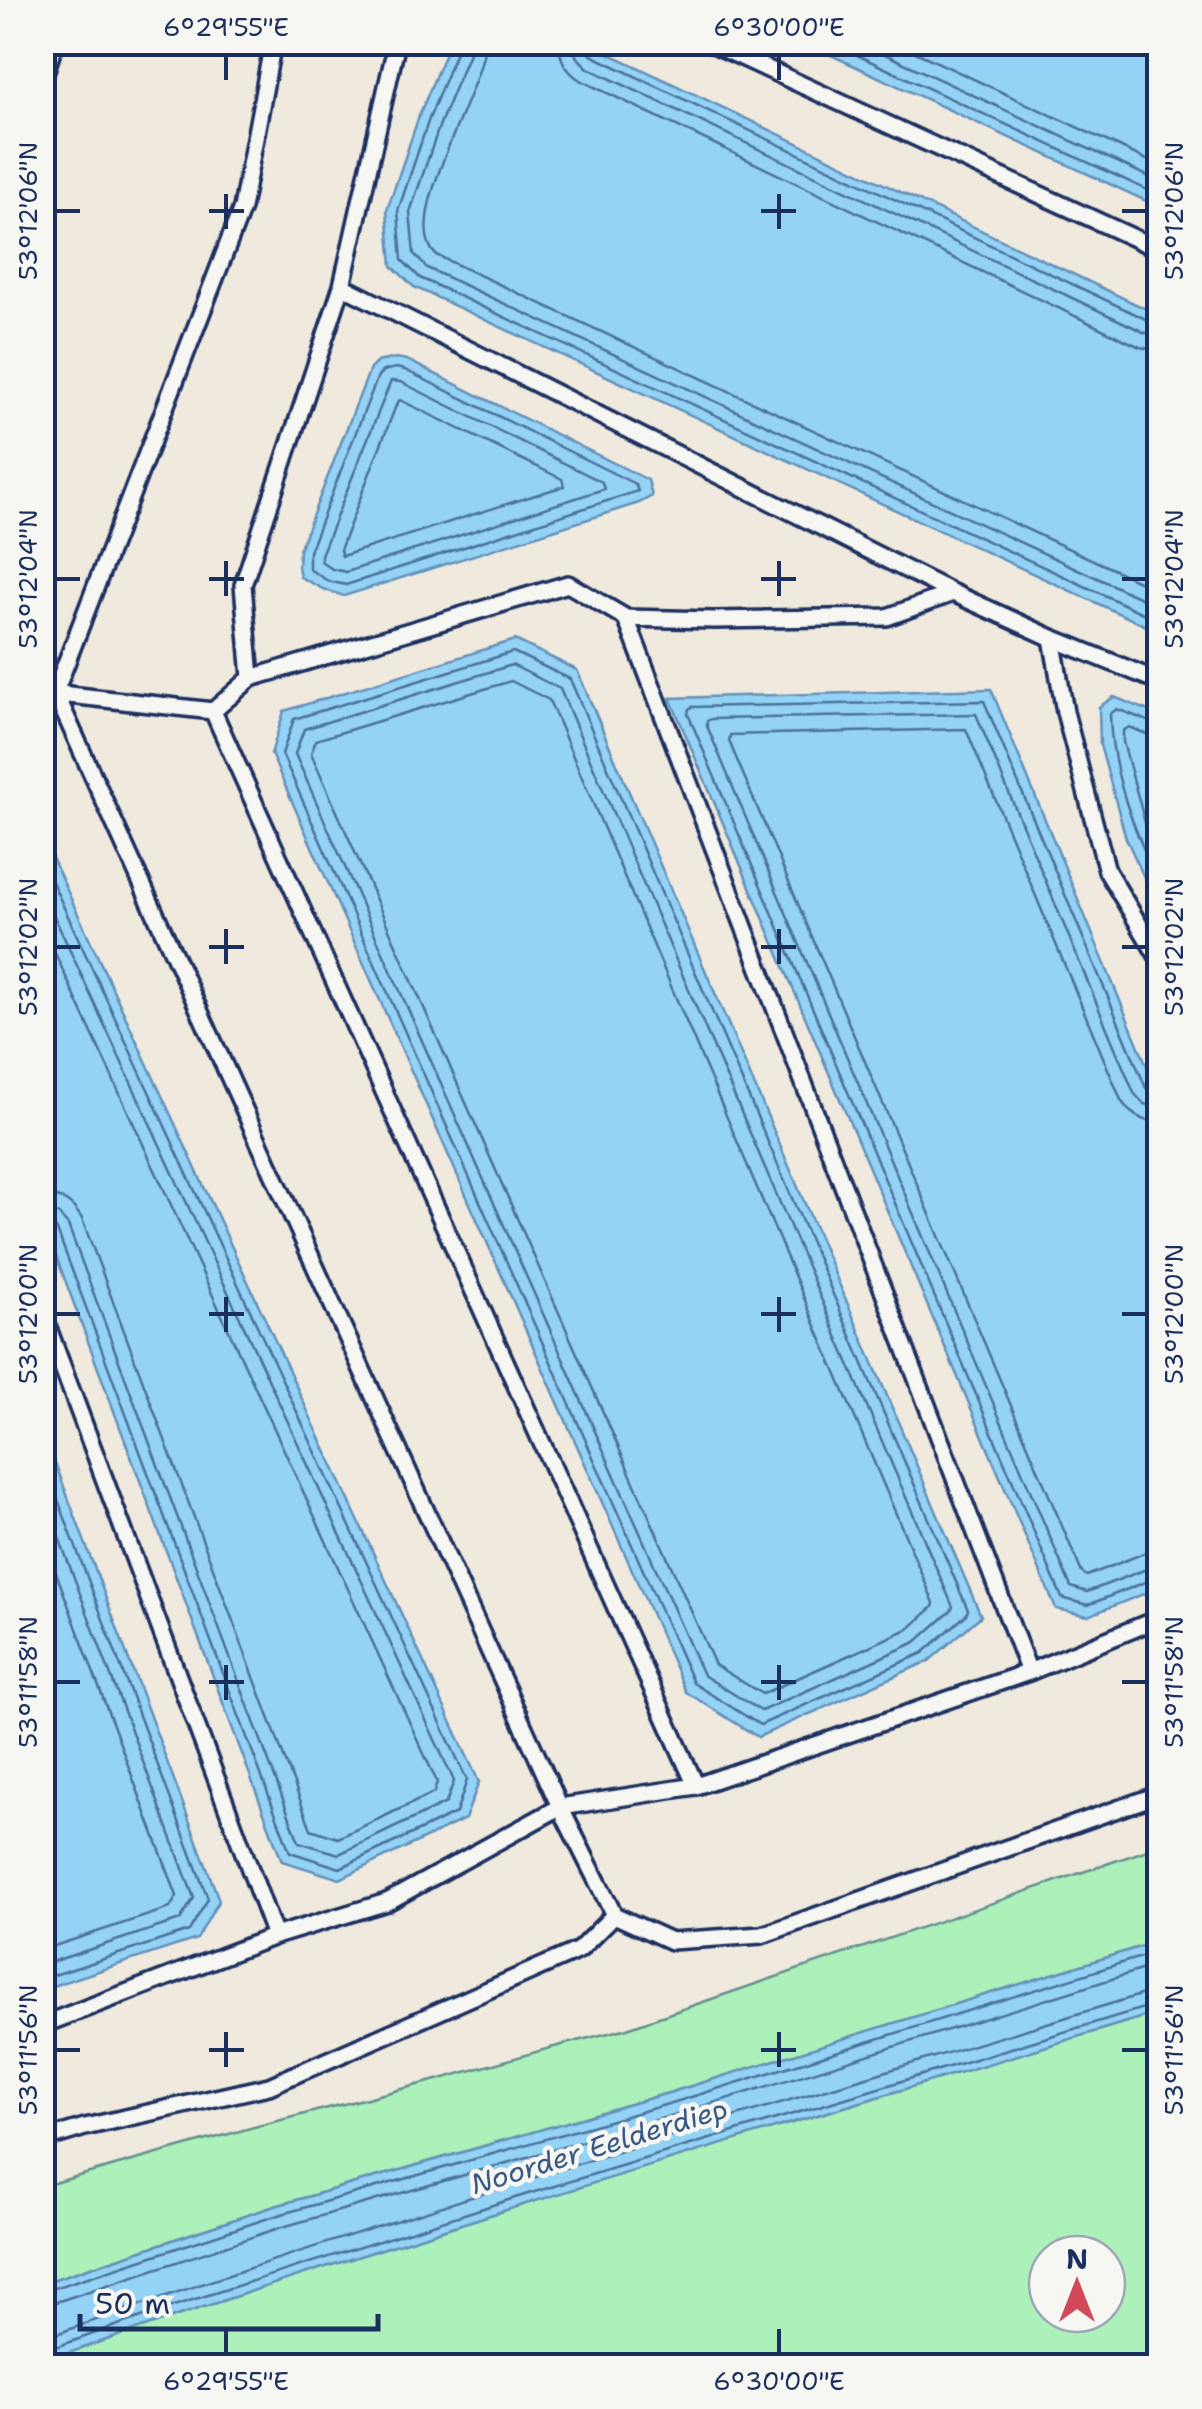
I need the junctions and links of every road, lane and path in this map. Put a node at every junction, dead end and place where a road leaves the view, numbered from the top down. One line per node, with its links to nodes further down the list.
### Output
1 (55, 42): 5 (lane)
2 (272, 42): 13 (lane)
3 (397, 42): 7 (lane)
4 (709, 42): 6 (lane)
5 (42, 82)
6 (1160, 250)
7 (342, 286): 8 (lane); 11 (lane)
8 (953, 593): 9 (lane); 10 (lane)
9 (626, 618): 11 (lane); 18 (lane)
10 (1052, 638): 12 (lane); 15 (lane)
11 (251, 678): 14 (lane)
12 (1160, 682)
13 (49, 692): 14 (lane); 22 (lane)
14 (213, 711): 20 (lane)
15 (1160, 960)
16 (42, 1312): 24 (lane)
17 (1160, 1618): 18 (lane)
18 (1028, 1672): 20 (lane)
19 (1160, 1784): 21 (lane)
20 (696, 1786): 22 (lane)
21 (1154, 1796): 23 (lane)
22 (560, 1807): 23 (lane); 24 (lane)
23 (614, 1916): 26 (lane)
24 (275, 1936): 25 (lane)
25 (42, 2025)
26 (42, 2140)

